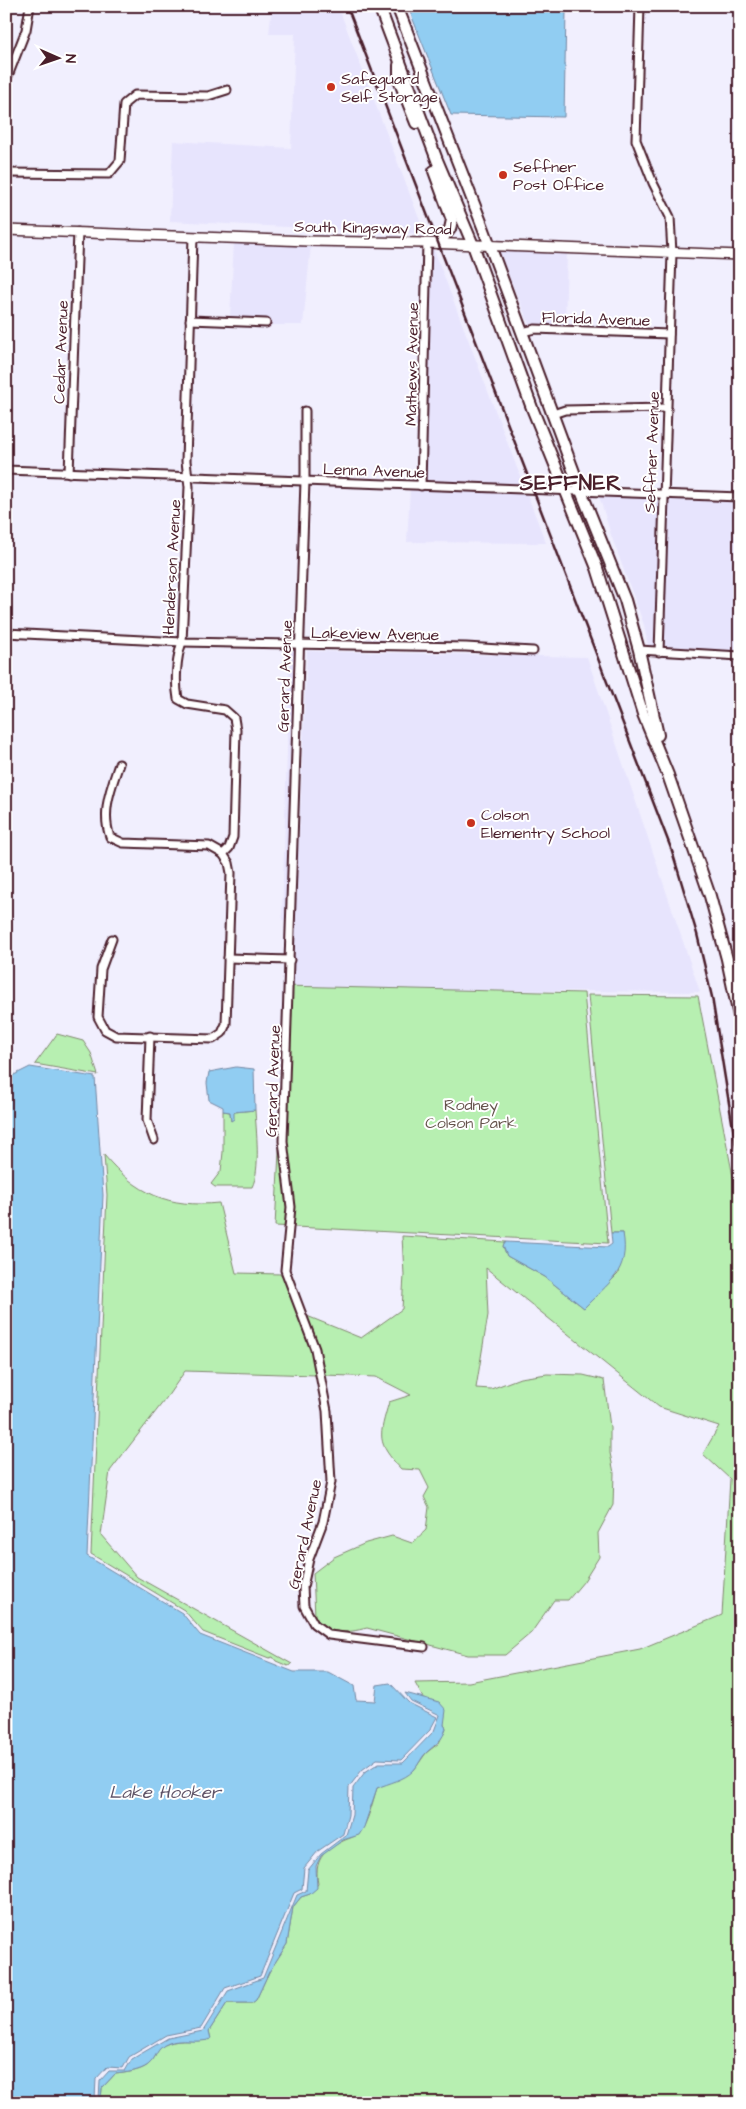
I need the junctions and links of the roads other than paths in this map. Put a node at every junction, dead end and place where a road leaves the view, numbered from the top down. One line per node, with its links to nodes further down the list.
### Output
1 (30, 6): 6 (street)
2 (380, 6): 5 (main road)
3 (397, 6): 15 (main road)
4 (640, 6): 16 (street, Seffner Avenue)
5 (399, 59): 13 (main road); 14 (main road)
6 (6, 81)
7 (227, 90): 8 (street)
8 (6, 173)
9 (6, 230): 10 (street, South Kingsway Road)
10 (78, 232): 11 (street, South Kingsway Road); 26 (street, Cedar Avenue)
11 (193, 237): 12 (street, South Kingsway Road); 18 (street, Henderson Avenue)
12 (427, 243): 13 (street, South Kingsway Road); 29 (street, Mathews Avenue)
13 (439, 243): 14 (street, South Kingsway Road)
14 (473, 245): 15 (street, South Kingsway Road); 31 (main road)
15 (489, 246): 16 (street, South Kingsway Road); 20 (main road)
16 (672, 252): 17 (street, South Kingsway Road); 21 (street, Seffner Avenue)
17 (740, 255)
18 (190, 320): 19 (street); 27 (street, Henderson Avenue)
19 (266, 322)
20 (522, 332): 21 (street, Florida Avenue); 24 (main road)
21 (669, 334): 22 (street, Seffner Avenue)
22 (666, 408): 24 (street); 32 (street, Seffner Avenue)
23 (305, 411): 28 (street, Gerard Avenue)
24 (553, 414): 30 (main road)
25 (6, 470): 26 (street, Lenna Avenue)
26 (68, 472): 27 (street, Lenna Avenue)
27 (188, 477): 28 (street, Lenna Avenue); 35 (street, Henderson Avenue)
28 (305, 481): 29 (street, Lenna Avenue); 36 (street, Gerard Avenue)
29 (421, 486): 31 (street, Lenna Avenue)
30 (581, 491): 31 (street, Lenna Avenue); 32 (street, Lenna Avenue); 37 (main road)
31 (566, 492): 42 (main road)
32 (663, 495): 33 (street, Lenna Avenue); 39 (street, Seffner Avenue)
33 (740, 497)
34 (6, 633): 35 (street, Lakeview Avenue)
35 (182, 642): 36 (street, Lakeview Avenue); 43 (street, Henderson Avenue)
36 (299, 646): 38 (street, Lakeview Avenue); 46 (street, Gerard Avenue)
37 (639, 650): 39 (street); 42 (main road)
38 (534, 651)
39 (659, 652): 40 (street)
40 (740, 656)
41 (119, 764): 43 (street)
42 (668, 775): 47 (main road)
43 (223, 854): 45 (street)
44 (112, 939): 48 (street)
45 (228, 958): 46 (street); 48 (street)
46 (290, 960): 50 (street, Gerard Avenue)
47 (740, 1020)
48 (150, 1036): 49 (street)
49 (154, 1140)
50 (424, 1646)

